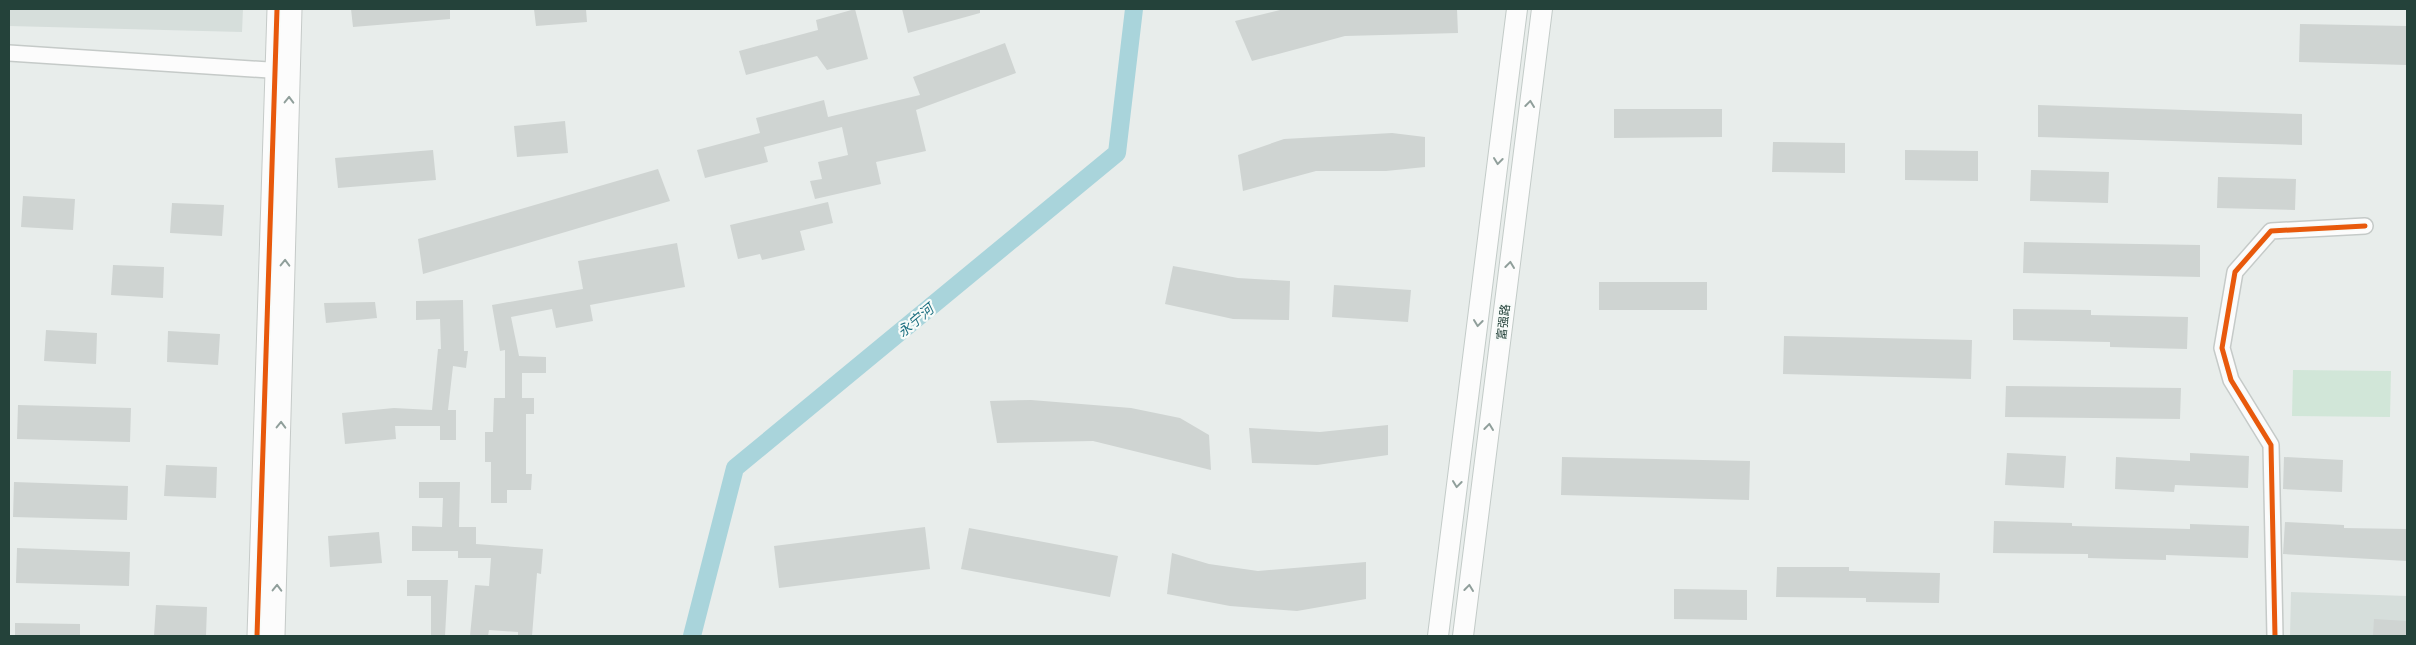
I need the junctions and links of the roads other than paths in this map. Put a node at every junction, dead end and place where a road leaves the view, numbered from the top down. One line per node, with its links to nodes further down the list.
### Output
1 (277, 9): 6 (street)
2 (292, 9): 6 (street)
3 (1517, 9): 10 (main road, 富强路, one-way to 10)
4 (1542, 9): 11 (main road, 富强路, one-way to 4)
5 (9, 53): 6 (street)
6 (282, 71): 8 (street); 9 (street, one-way to 6)
7 (2365, 226): 12 (street)
8 (257, 636)
9 (276, 636)
10 (1438, 636)
11 (1463, 636)
12 (2275, 636)

